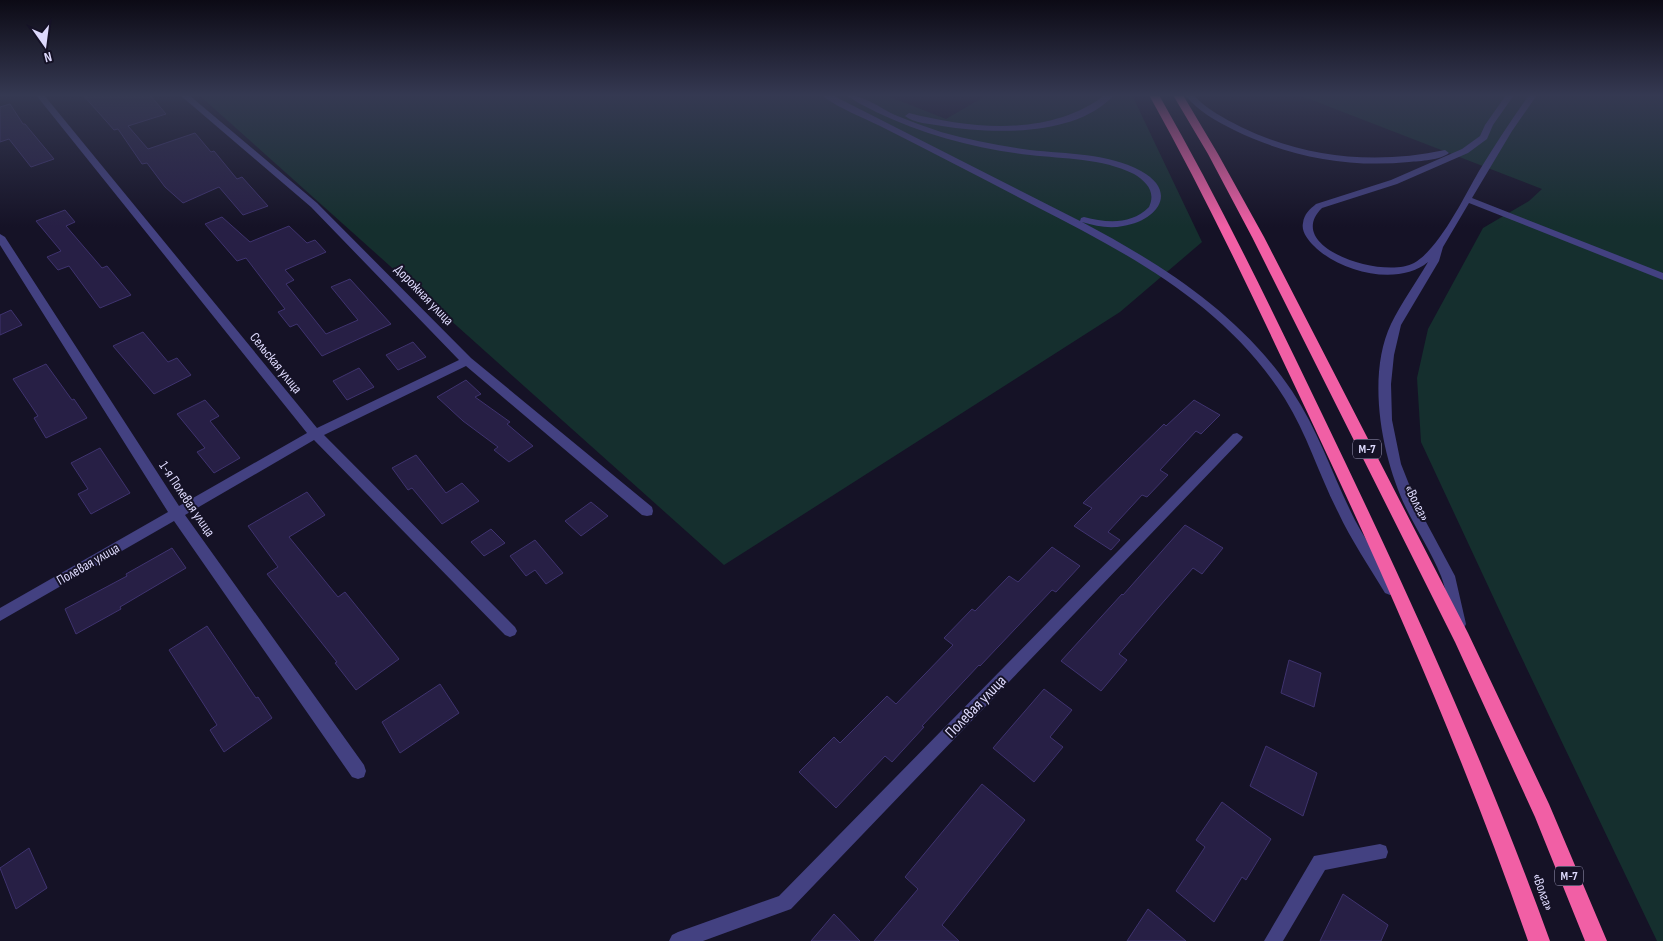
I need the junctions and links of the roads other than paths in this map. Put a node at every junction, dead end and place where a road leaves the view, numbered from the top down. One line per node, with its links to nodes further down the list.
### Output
1 (76, 139): 17 (street, Сельская улица)
2 (236, 139): 16 (street, Дорожная улица)
3 (914, 139): 11 (street)
4 (955, 139): 11 (street)
5 (1179, 139): 23 (highway, «Волга» / М-7)
6 (1203, 139): 24 (highway, «Волга» / М-7)
7 (1264, 139): 8 (street)
8 (1472, 139)
9 (1481, 139): 14 (street)
10 (1503, 139): 12 (street)
11 (1000, 182): 23 (street)
12 (1467, 199): 14 (street); 15 (street)
13 (0, 237): 19 (street, 1-я Полевая улица)
14 (1438, 247): 24 (street)
15 (1663, 277)
16 (468, 361): 17 (street, Полевая улица); 20 (street, Дорожная улица)
17 (315, 434): 19 (street, Полевая улица); 22 (street, Сельская улица)
18 (1237, 437): 27 (street, Полевая улица)
19 (176, 512): 21 (street, Полевая улица); 25 (street, 1-я Полевая улица)
20 (647, 512)
21 (0, 615)
22 (510, 631)
23 (1419, 638): 29 (highway, «Волга» / М-7)
24 (1462, 638): 30 (highway, «Волга» / М-7)
25 (358, 771)
26 (1380, 852): 28 (street)
27 (687, 940)
28 (1272, 941)
29 (1539, 941)
30 (1596, 941)

